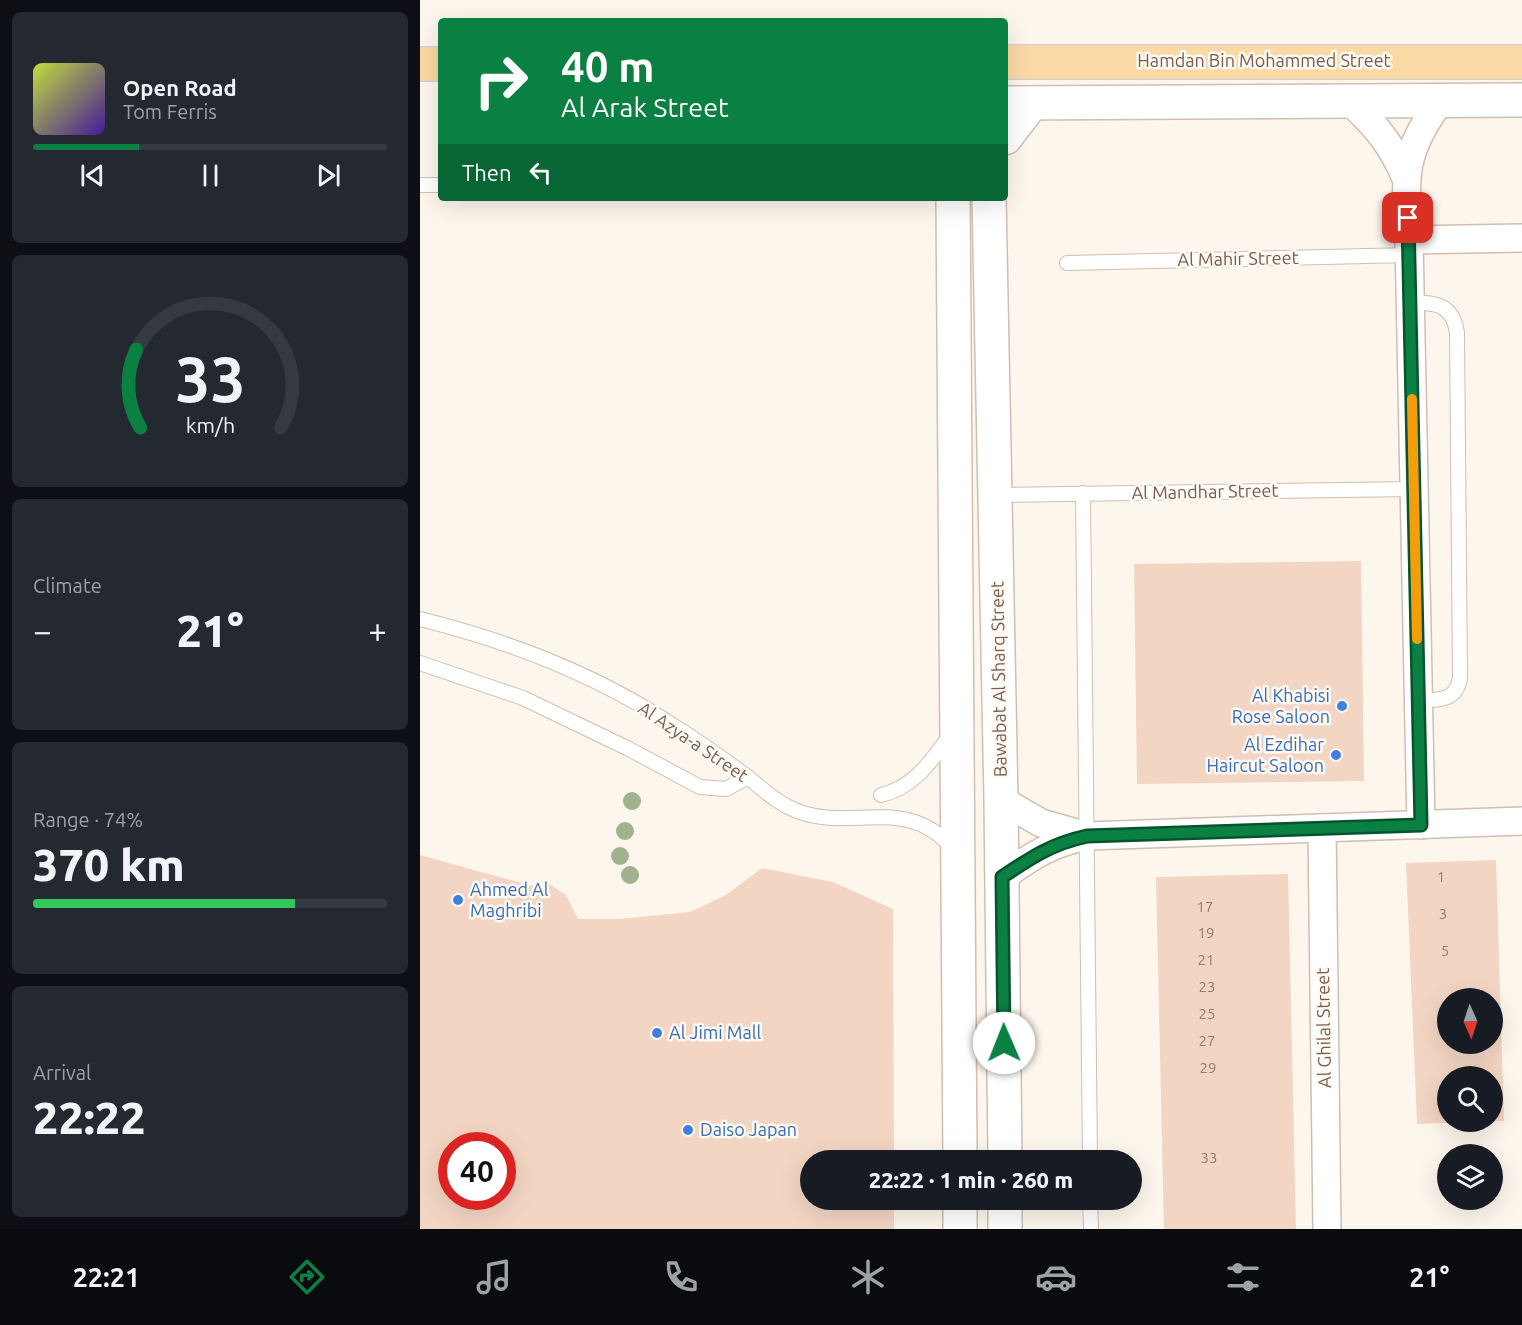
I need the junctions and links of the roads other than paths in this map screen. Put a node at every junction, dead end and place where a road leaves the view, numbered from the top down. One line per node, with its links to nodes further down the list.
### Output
1 (1008, 62): 2 (main road, Hamdan Bin Mohammed Street)
2 (1522, 62)
3 (420, 64): 4 (main road)
4 (438, 64)
5 (1441, 100): 6 (street); 7 (street); 10 (street)
6 (1522, 100)
7 (1349, 101): 8 (street); 10 (street)
8 (1018, 103): 9 (street)
9 (1008, 130)
10 (1405, 176): 16 (street)
11 (420, 185): 12 (lane)
12 (438, 185)
13 (953, 201): 25 (street)
14 (989, 201): 21 (street, Bawabat Al Sharq Street)
15 (1522, 238): 16 (street, Al Mahir Street)
16 (1409, 247): 17 (lane, Al Mahir Street); 18 (street)
17 (1067, 263)
18 (1411, 302): 19 (street); 24 (lane)
19 (1414, 489): 20 (lane, Al Mandhar Street); 24 (street)
20 (1083, 494): 21 (lane, Al Mandhar Street); 32 (lane)
21 (995, 495): 28 (street, Bawabat Al Sharq Street)
22 (420, 619): 26 (lane, Al Azya-a Street)
23 (420, 663): 26 (lane)
24 (1418, 701): 30 (street)
25 (957, 725): 27 (lane); 33 (street)
26 (748, 777): 33 (lane, Al Azya-a Street)
27 (881, 795)
28 (1001, 800): 32 (street); 34 (street, Bawabat Al Sharq Street)
29 (1522, 821): 30 (street)
30 (1421, 825): 31 (street)
31 (1322, 828): 32 (street); 44 (street, Al Ghilal Street)
32 (1087, 836): 34 (street); 37 (lane)
33 (958, 855): 35 (street)
34 (1002, 877): 36 (street, Bawabat Al Sharq Street)
35 (960, 1150)
36 (1005, 1150)
37 (1090, 1150)
38 (960, 1210): 41 (street)
39 (1005, 1210): 42 (street)
40 (1090, 1210): 43 (lane)
41 (960, 1229)
42 (1005, 1229)
43 (1091, 1229)
44 (1327, 1229)

